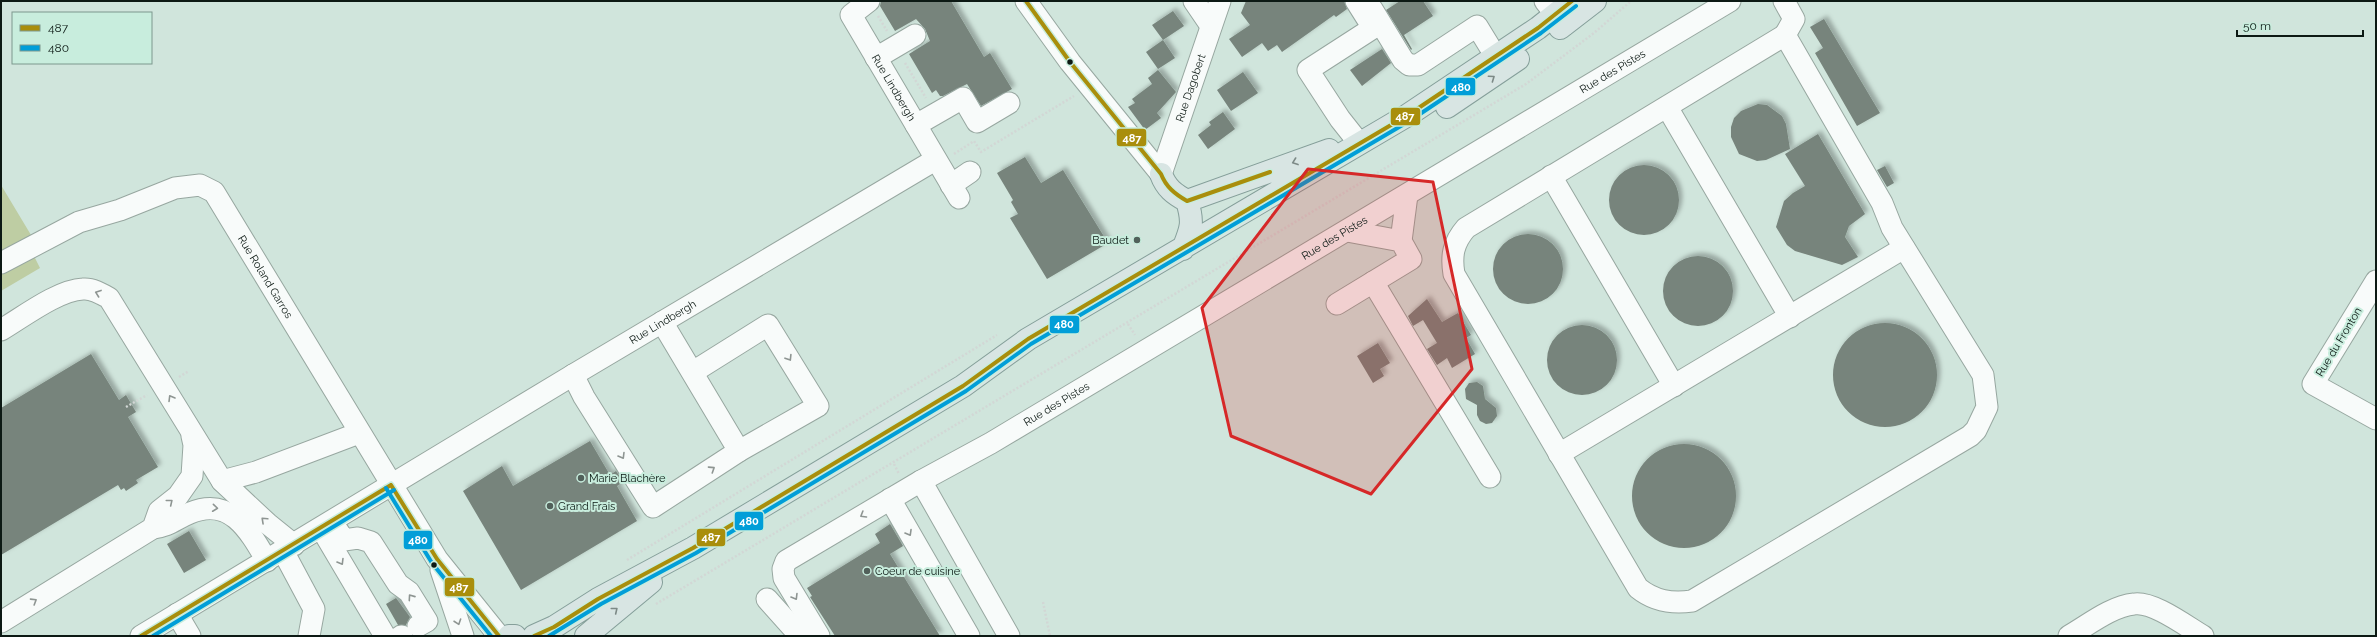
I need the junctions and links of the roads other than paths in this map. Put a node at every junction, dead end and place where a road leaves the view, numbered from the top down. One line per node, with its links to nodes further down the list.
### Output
1 (869, 1): 15 (street, Rue Lindbergh)
2 (1026, 1): 22 (street)
3 (1194, 1): 11 (street)
4 (1220, 1): 11 (street, Rue Dagobert)
5 (1356, 1): 19 (street)
6 (1367, 1): 14 (street)
7 (1595, 1): 10 (main road)
8 (1730, 1): 24 (street, Rue des Pistes)
9 (1784, 1): 13 (street)
10 (1559, 10): 14 (main road); 39 (main road, one-way to 10)
11 (1211, 26): 22 (street, Rue Dagobert)
12 (915, 35): 15 (street)
13 (1785, 35): 17 (street); 28 (street)
14 (1496, 57): 19 (main road)
15 (876, 58): 18 (street, Rue Lindbergh)
16 (1009, 104): 18 (street)
17 (1667, 107): 23 (street); 34 (street)
18 (916, 125): 20 (street, Rue Lindbergh)
19 (1359, 143): 25 (main road, one-way to 25); 29 (main road)
20 (937, 162): 21 (street, Rue Lindbergh); 35 (street, Rue Lindbergh)
21 (970, 172)
22 (1161, 174): 25 (main road)
23 (1551, 176): 40 (street); 45 (street)
24 (1407, 195): 26 (street, Rue des Pistes); 27 (street)
25 (1186, 201): 29 (main road)
26 (1347, 231): 27 (street); 46 (street, Rue des Pistes)
27 (1401, 241): 32 (street)
28 (1904, 248): 34 (street); 45 (street)
29 (1183, 249): 39 (main road)
30 (1, 263): 43 (street, Rue Roland Garros)
31 (2376, 281): 41 (street, Rue du Fronton)
32 (1373, 282): 33 (street); 47 (street)
33 (1337, 304)
34 (1790, 317): 40 (street)
35 (662, 322): 37 (street); 38 (street, Rue Lindbergh)
36 (1, 330): 42 (street, one-way to 36)
37 (693, 372): 44 (street); 44 (street, one-way to 44)
38 (573, 375): 44 (street, one-way to 44); 49 (street, Rue Lindbergh)
39 (963, 386): 53 (main road)
40 (1674, 386): 45 (street)
41 (2376, 419)
42 (191, 431): 48 (street); 52 (street, one-way to 42)
43 (359, 433): 48 (street); 49 (street, Rue Roland Garros)
44 (739, 452)
45 (1559, 454)
46 (930, 477): 50 (street, Rue des Pistes); 73 (street)
47 (1490, 477)
48 (222, 481): 54 (street, one-way to 48)
49 (391, 486): 51 (street, Rue Lindbergh); 55 (street, Rue Roland Garros)
50 (890, 499): 71 (street, Rue des Pistes, one-way to 71); 72 (street, one-way to 72)
51 (326, 525): 54 (street, Rue Lindbergh); 59 (street, one-way to 51); 63 (street, one-way to 63)
52 (153, 528): 54 (street, one-way to 54); 58 (street, one-way to 52)
53 (692, 548): 68 (main road); 69 (main road, one-way to 53)
54 (281, 552): 57 (street, Rue Lindbergh); 62 (street)
55 (437, 559): 64 (street, Rue Roland Garros, one-way to 64); 65 (street, Rue Roland Garros)
56 (767, 599): 70 (street)
57 (177, 614): 60 (street, Rue Lindbergh); 61 (street)
58 (1, 622)
59 (407, 633)
60 (141, 636)
61 (190, 636)
62 (309, 636)
63 (385, 636)
64 (463, 636)
65 (500, 636)
66 (509, 636): 67 (main road)
67 (515, 636)
68 (534, 636)
69 (586, 636)
70 (800, 636)
71 (819, 636)
72 (969, 636)
73 (1009, 636)
74 (2068, 636): 75 (street)
75 (2203, 636)

